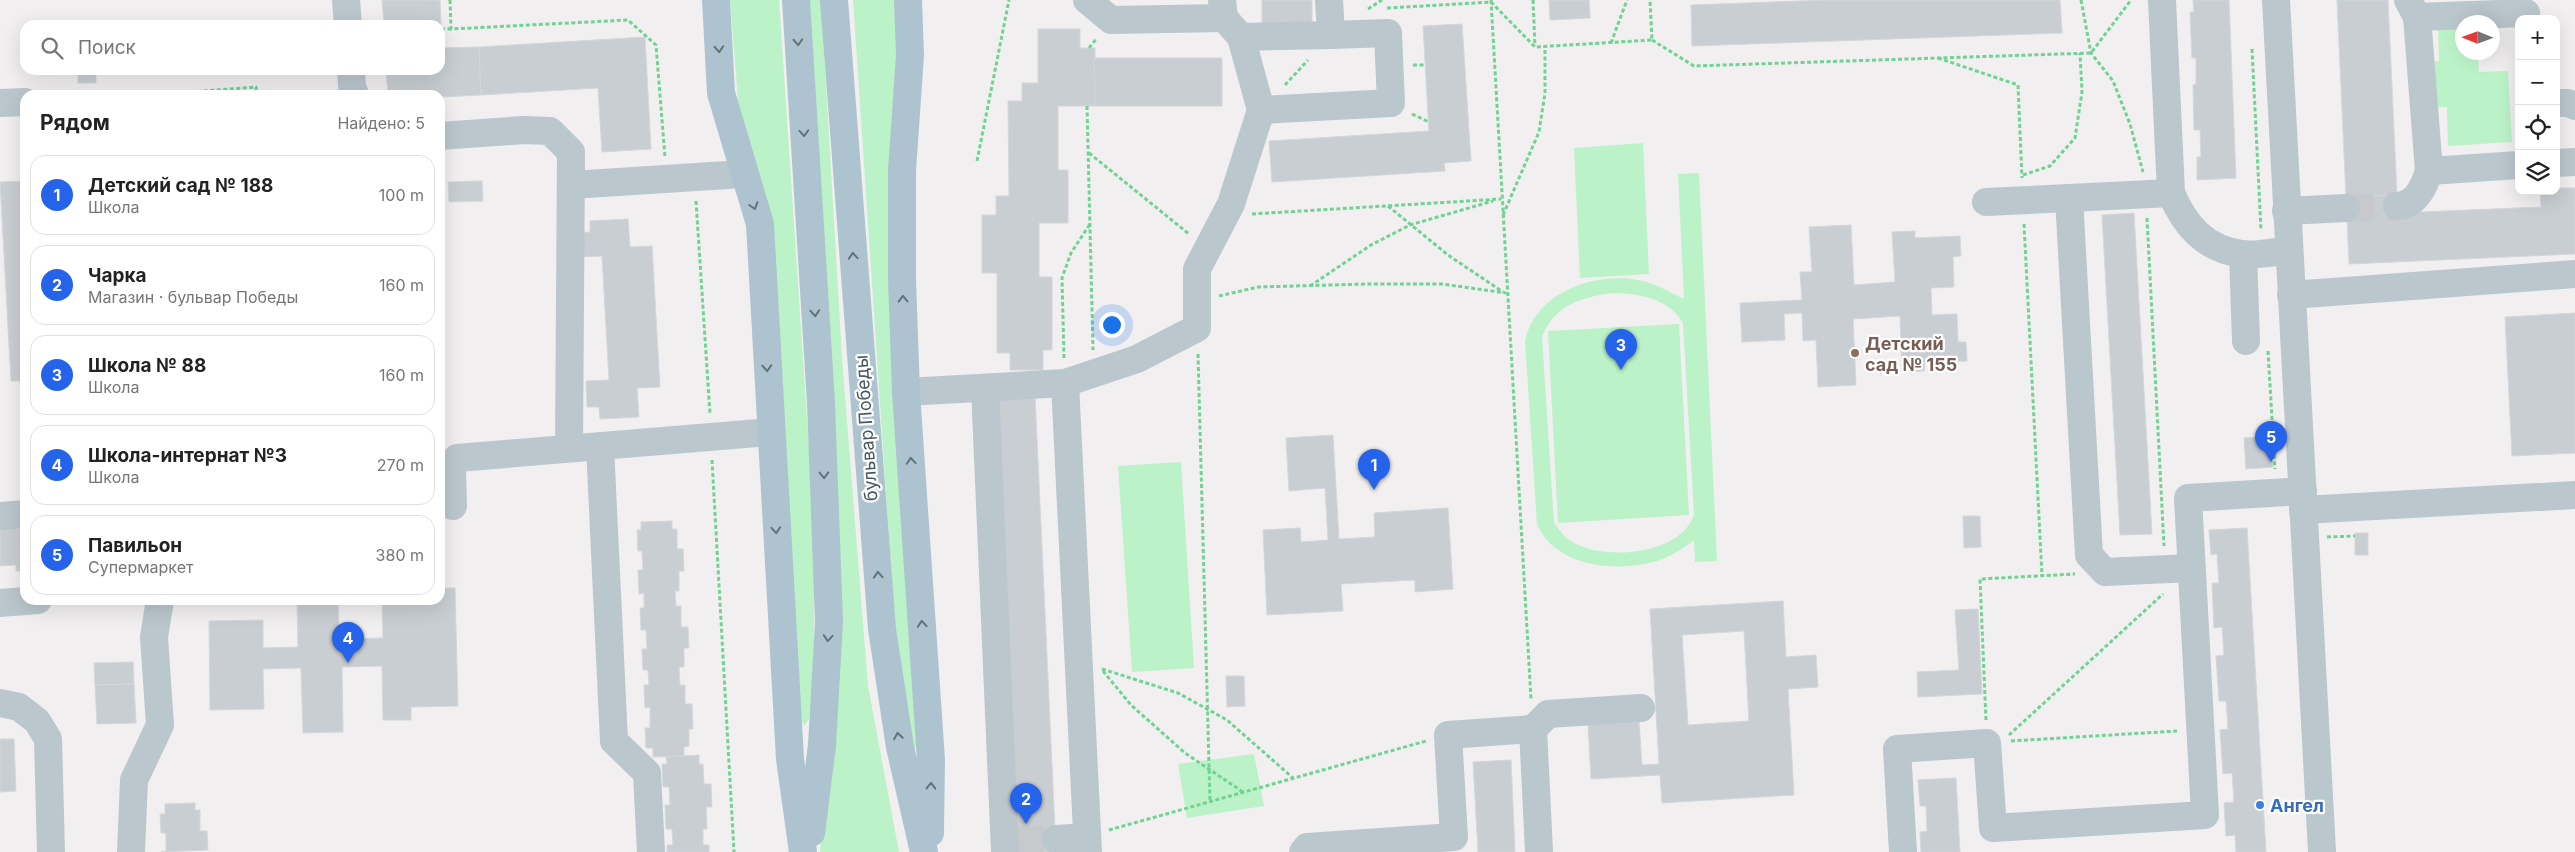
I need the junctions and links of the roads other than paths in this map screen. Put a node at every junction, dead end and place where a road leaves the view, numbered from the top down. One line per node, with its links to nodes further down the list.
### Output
1 (346, 0): 13 (lane)
2 (716, 0): 27 (main road, one-way to 27)
3 (796, 0): 64 (main road, one-way to 64)
4 (834, 0): 65 (main road, бульвар Победы, one-way to 4)
5 (908, 0): 41 (main road, one-way to 5)
6 (1088, 0): 12 (lane)
7 (1329, 0): 14 (lane)
8 (2162, 0): 29 (lane)
9 (2276, 0): 34 (lane)
10 (2413, 9): 11 (lane); 26 (lane)
11 (2526, 15)
12 (1229, 18): 14 (lane); 21 (lane)
13 (348, 20)
14 (1331, 35): 21 (lane)
15 (351, 75): 16 (lane)
16 (354, 90)
17 (20, 102): 18 (lane)
18 (0, 103)
19 (2560, 103): 20 (lane)
20 (2575, 106)
21 (1261, 110): 39 (lane)
22 (445, 136): 28 (lane)
23 (2575, 162): 24 (lane)
24 (2560, 163)
25 (2515, 165): 26 (lane)
26 (2428, 171): 32 (lane)
27 (744, 174): 28 (lane); 42 (main road, one-way to 42)
28 (571, 185): 44 (lane)
29 (2158, 193): 30 (lane); 35 (lane)
30 (2069, 198): 31 (lane); 50 (lane)
31 (1986, 202)
32 (2397, 206)
33 (2346, 208): 34 (lane)
34 (2286, 211): 35 (lane)
35 (2264, 252): 37 (lane); 38 (lane)
36 (2575, 274): 37 (lane)
37 (2291, 295): 46 (lane)
38 (2257, 342)
39 (1064, 383): 40 (lane); 58 (lane)
40 (986, 388): 41 (lane); 59 (lane)
41 (906, 392): 66 (main road, one-way to 41)
42 (770, 432): 43 (lane); 63 (main road, one-way to 63)
43 (600, 446): 44 (lane); 62 (lane)
44 (569, 448): 47 (lane)
45 (2575, 495): 46 (lane)
46 (2294, 498): 50 (lane); 70 (lane)
47 (454, 506)
48 (20, 514): 49 (lane)
49 (0, 516)
50 (2178, 569): 69 (lane)
51 (20, 601): 52 (lane)
52 (0, 603)
53 (159, 605): 61 (lane)
54 (0, 703): 60 (lane)
55 (1641, 708): 56 (lane)
56 (1533, 730): 67 (lane); 68 (lane)
57 (1056, 839): 58 (lane)
58 (1087, 844)
59 (1008, 845)
60 (51, 852)
61 (131, 852)
62 (651, 852)
63 (803, 852)
64 (808, 852)
65 (924, 852)
66 (930, 852)
67 (1303, 852)
68 (1539, 852)
69 (1903, 852)
70 (2322, 852)

